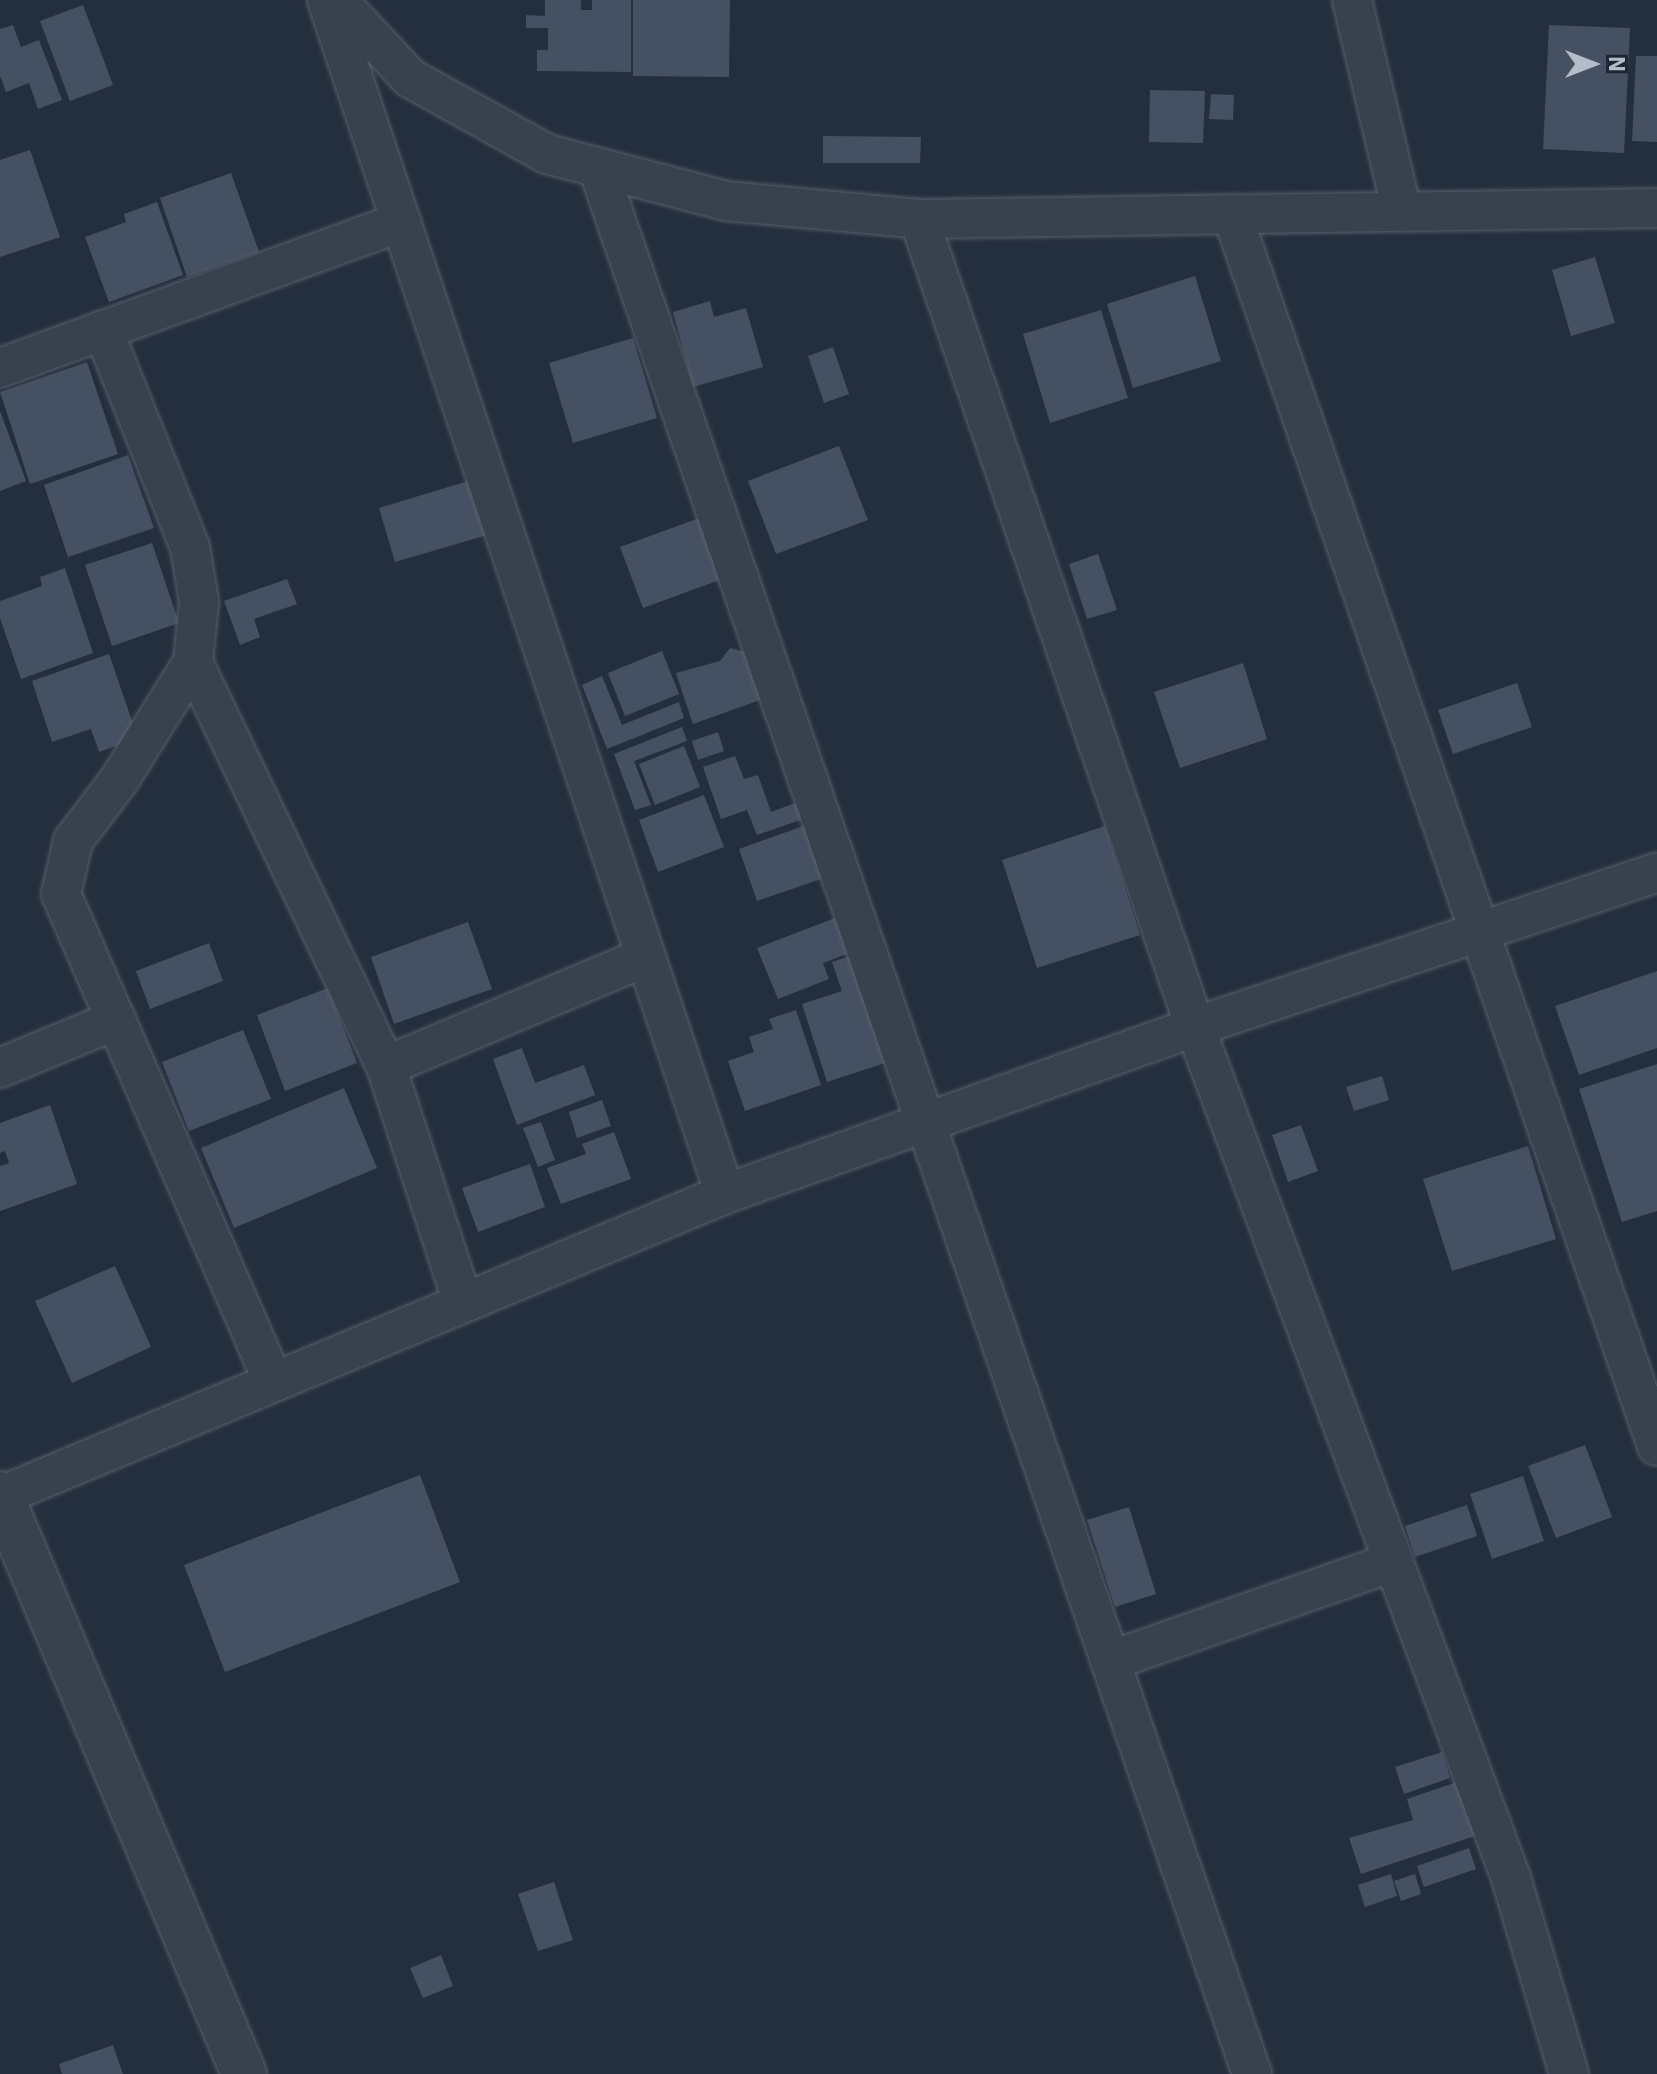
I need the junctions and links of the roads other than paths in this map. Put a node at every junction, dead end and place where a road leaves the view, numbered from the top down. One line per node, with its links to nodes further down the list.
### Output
1 (327, 0): 9 (street)
2 (337, 0): 4 (street)
3 (1352, 0): 6 (street)
4 (598, 168): 8 (street); 20 (street)
5 (1657, 208): 6 (street)
6 (1402, 212): 7 (street)
7 (1232, 214): 8 (street); 14 (street)
8 (919, 219): 17 (street)
9 (401, 222): 10 (street); 15 (street)
10 (103, 330): 11 (street); 12 (street)
11 (0, 368)
12 (193, 662): 16 (street); 18 (street)
13 (1657, 872): 14 (street)
14 (1479, 932): 17 (street); 24 (street)
15 (645, 957): 18 (street); 21 (street)
16 (116, 1020): 19 (street); 23 (street)
17 (1195, 1027): 20 (street); 26 (street)
18 (386, 1066): 22 (street)
19 (0, 1068)
20 (925, 1123): 21 (street); 27 (street)
21 (725, 1194): 22 (street)
22 (463, 1303): 23 (street)
23 (273, 1381): 25 (street)
24 (1657, 1446)
25 (0, 1495): 28 (street)
26 (1393, 1562): 27 (street); 30 (street)
27 (1110, 1661): 29 (street)
28 (244, 2074)
29 (1252, 2074)
30 (1569, 2074)

